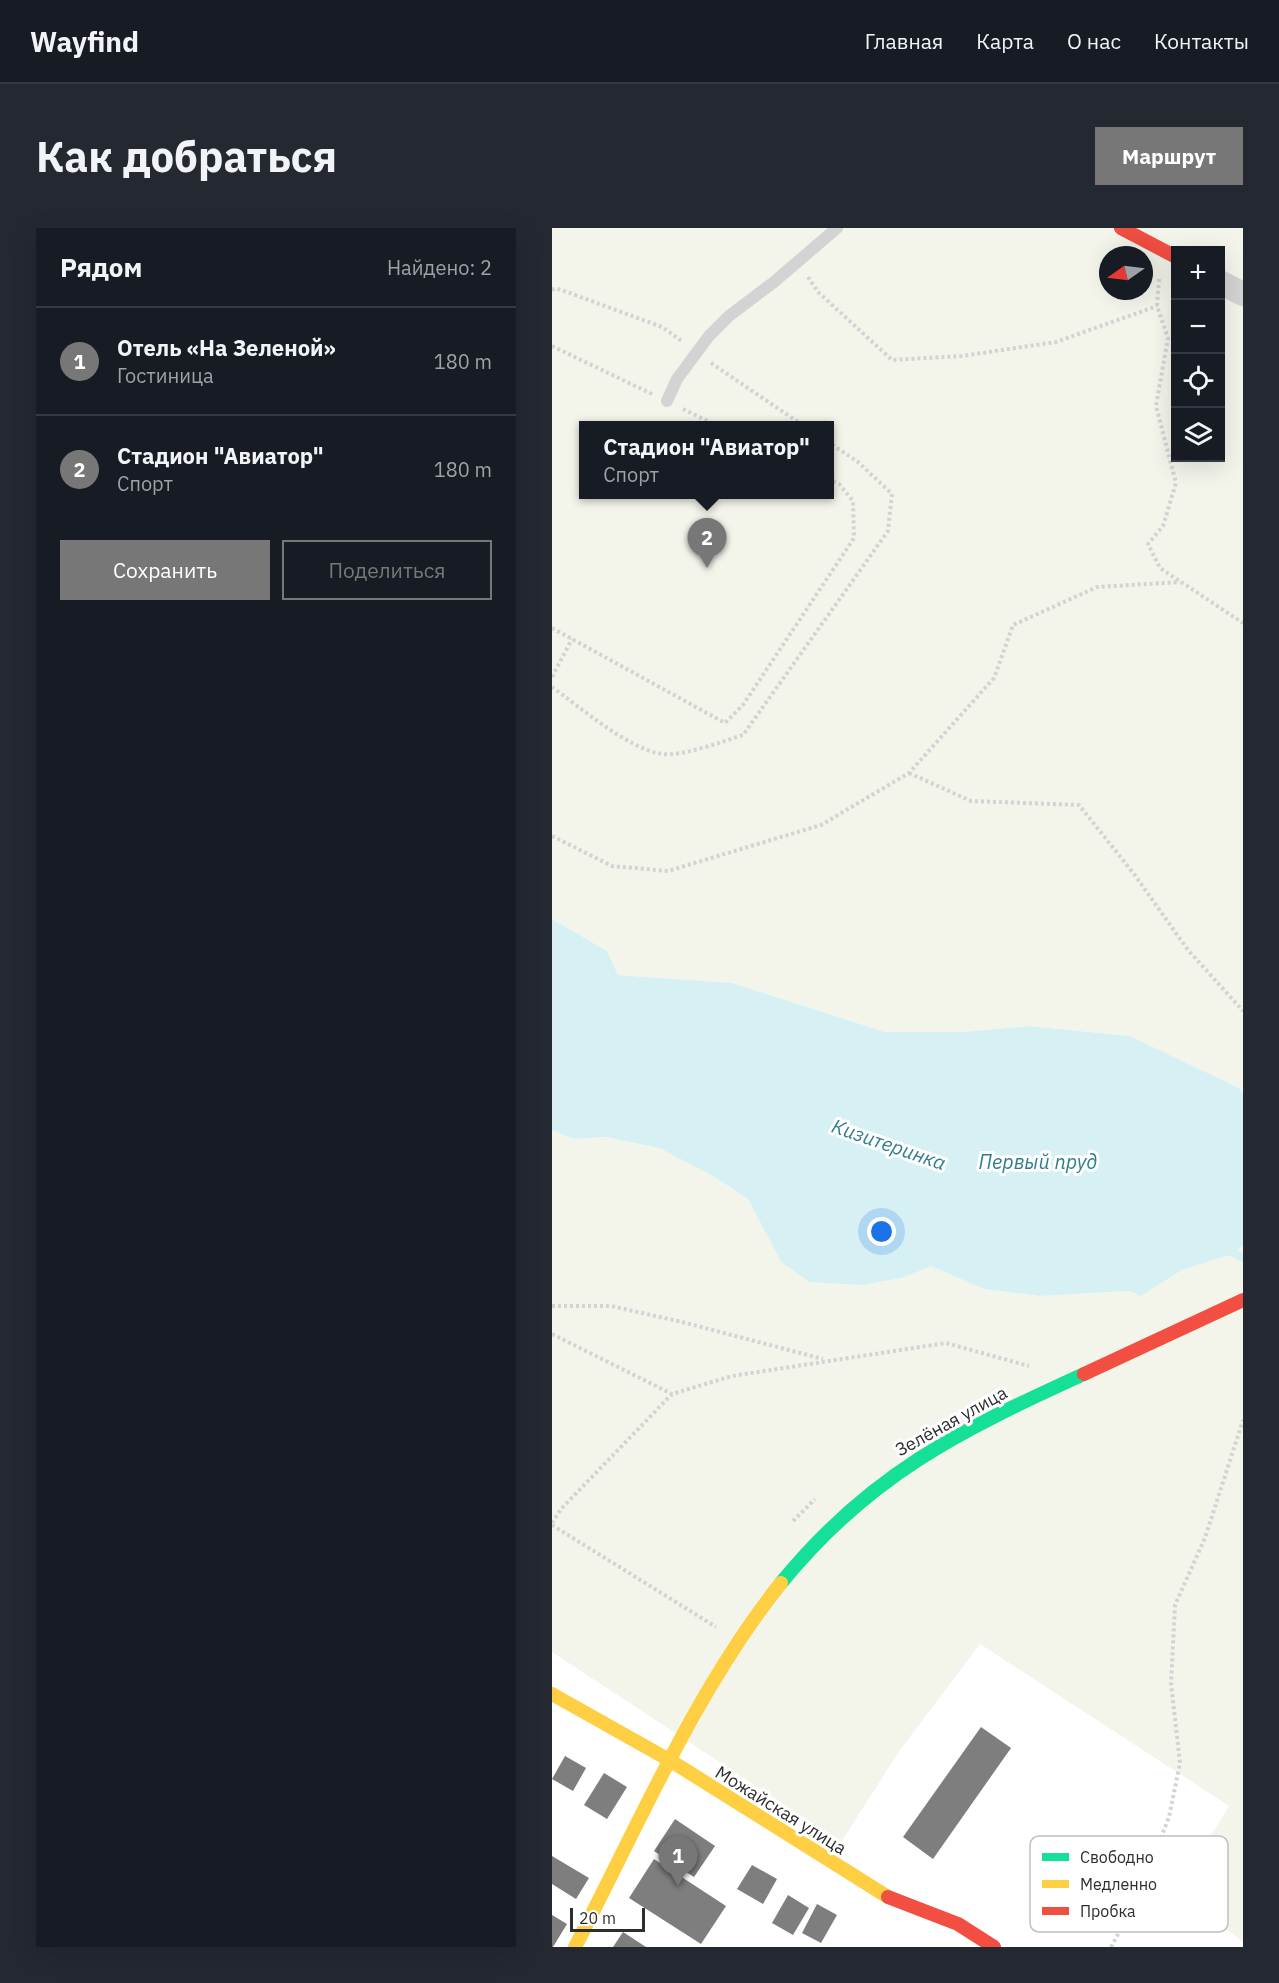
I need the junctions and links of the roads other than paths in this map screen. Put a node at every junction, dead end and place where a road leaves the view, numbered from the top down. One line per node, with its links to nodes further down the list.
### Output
1 (837, 228): 6 (lane)
2 (1121, 228): 3 (street)
3 (1171, 255)
4 (1225, 284): 5 (street)
5 (1243, 294)
6 (667, 401)
7 (1243, 1300): 9 (street, Зелёная улица)
8 (552, 1694): 9 (street, Можайская улица)
9 (668, 1768): 10 (street, Зелёная улица); 11 (street, Можайская улица)
10 (575, 1947)
11 (994, 1947)

